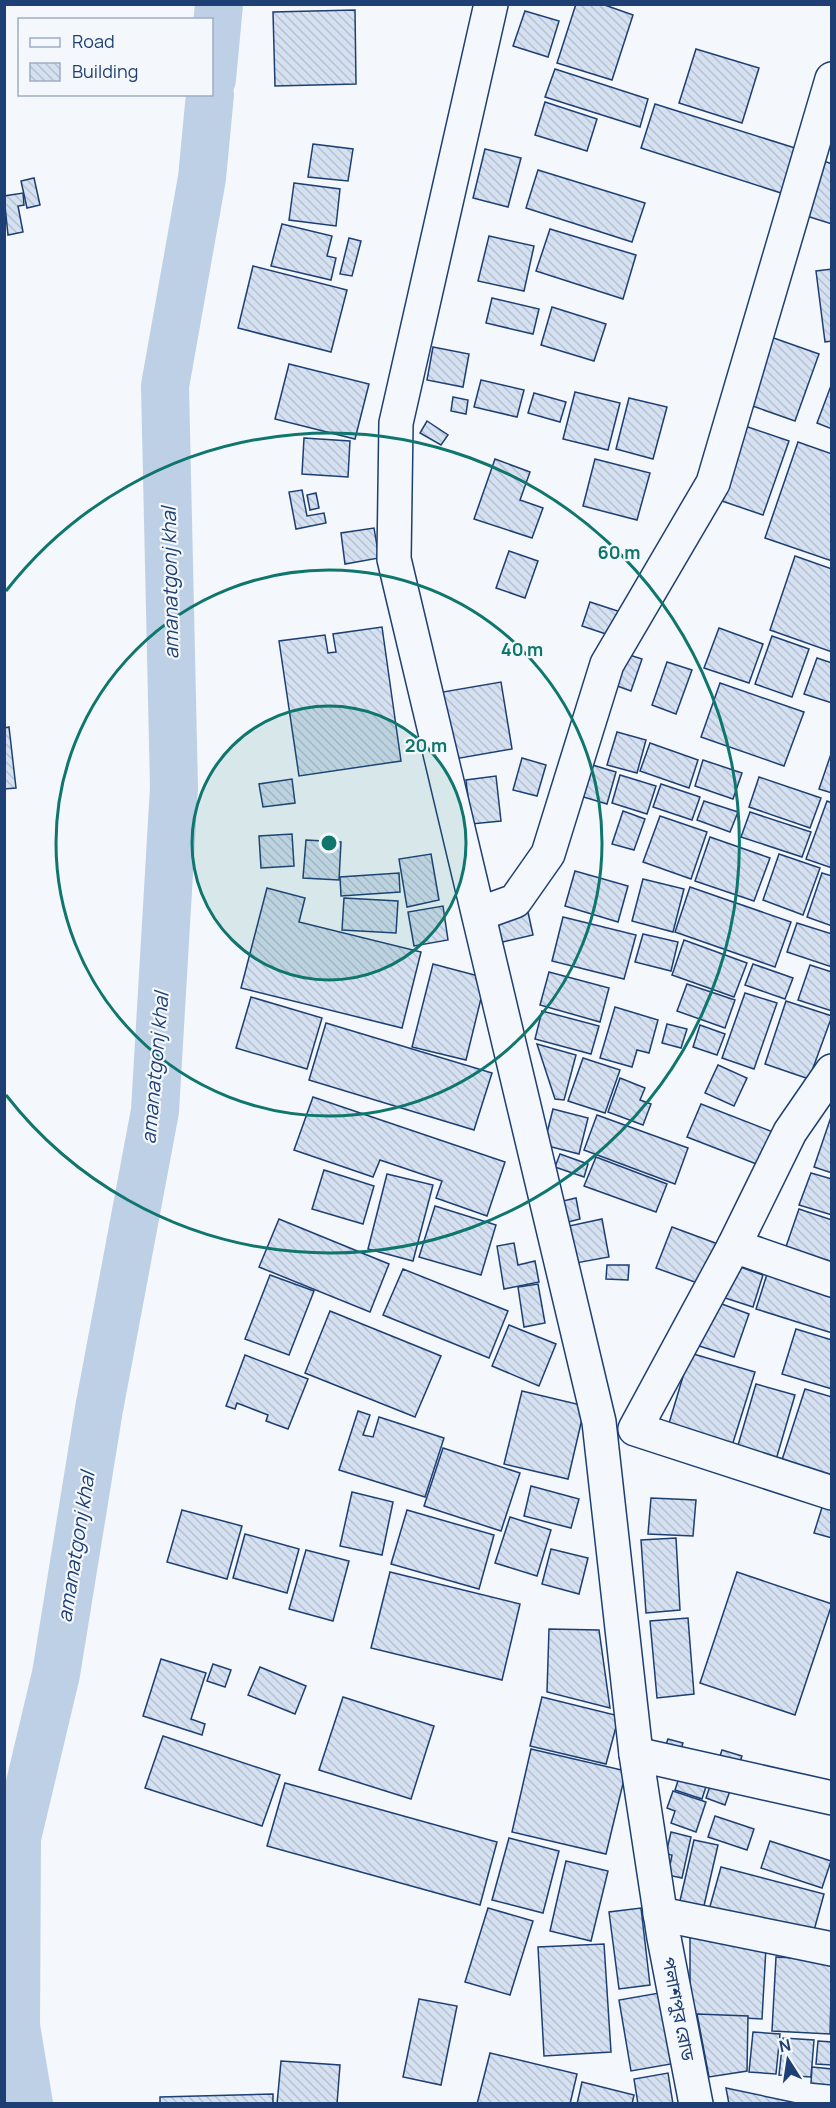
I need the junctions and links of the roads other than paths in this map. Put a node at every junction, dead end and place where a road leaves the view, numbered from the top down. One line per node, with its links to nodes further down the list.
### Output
1 (491, 4): 3 (street, পলাশপুর রোড)
2 (831, 79): 3 (street)
3 (479, 914): 7 (street, পলাশপুর রোড)
4 (831, 1071): 5 (street)
5 (734, 1246): 6 (street); 8 (street)
6 (831, 1280)
7 (599, 1422): 8 (street); 10 (street, পলাশপুর রোড)
8 (635, 1429): 9 (street)
9 (831, 1493)
10 (636, 1754): 11 (street); 12 (street, পলাশপুর রোড)
11 (831, 1798)
12 (660, 1914): 13 (street); 14 (street, পলাশপুর রোড)
13 (831, 1949)
14 (696, 2103)

